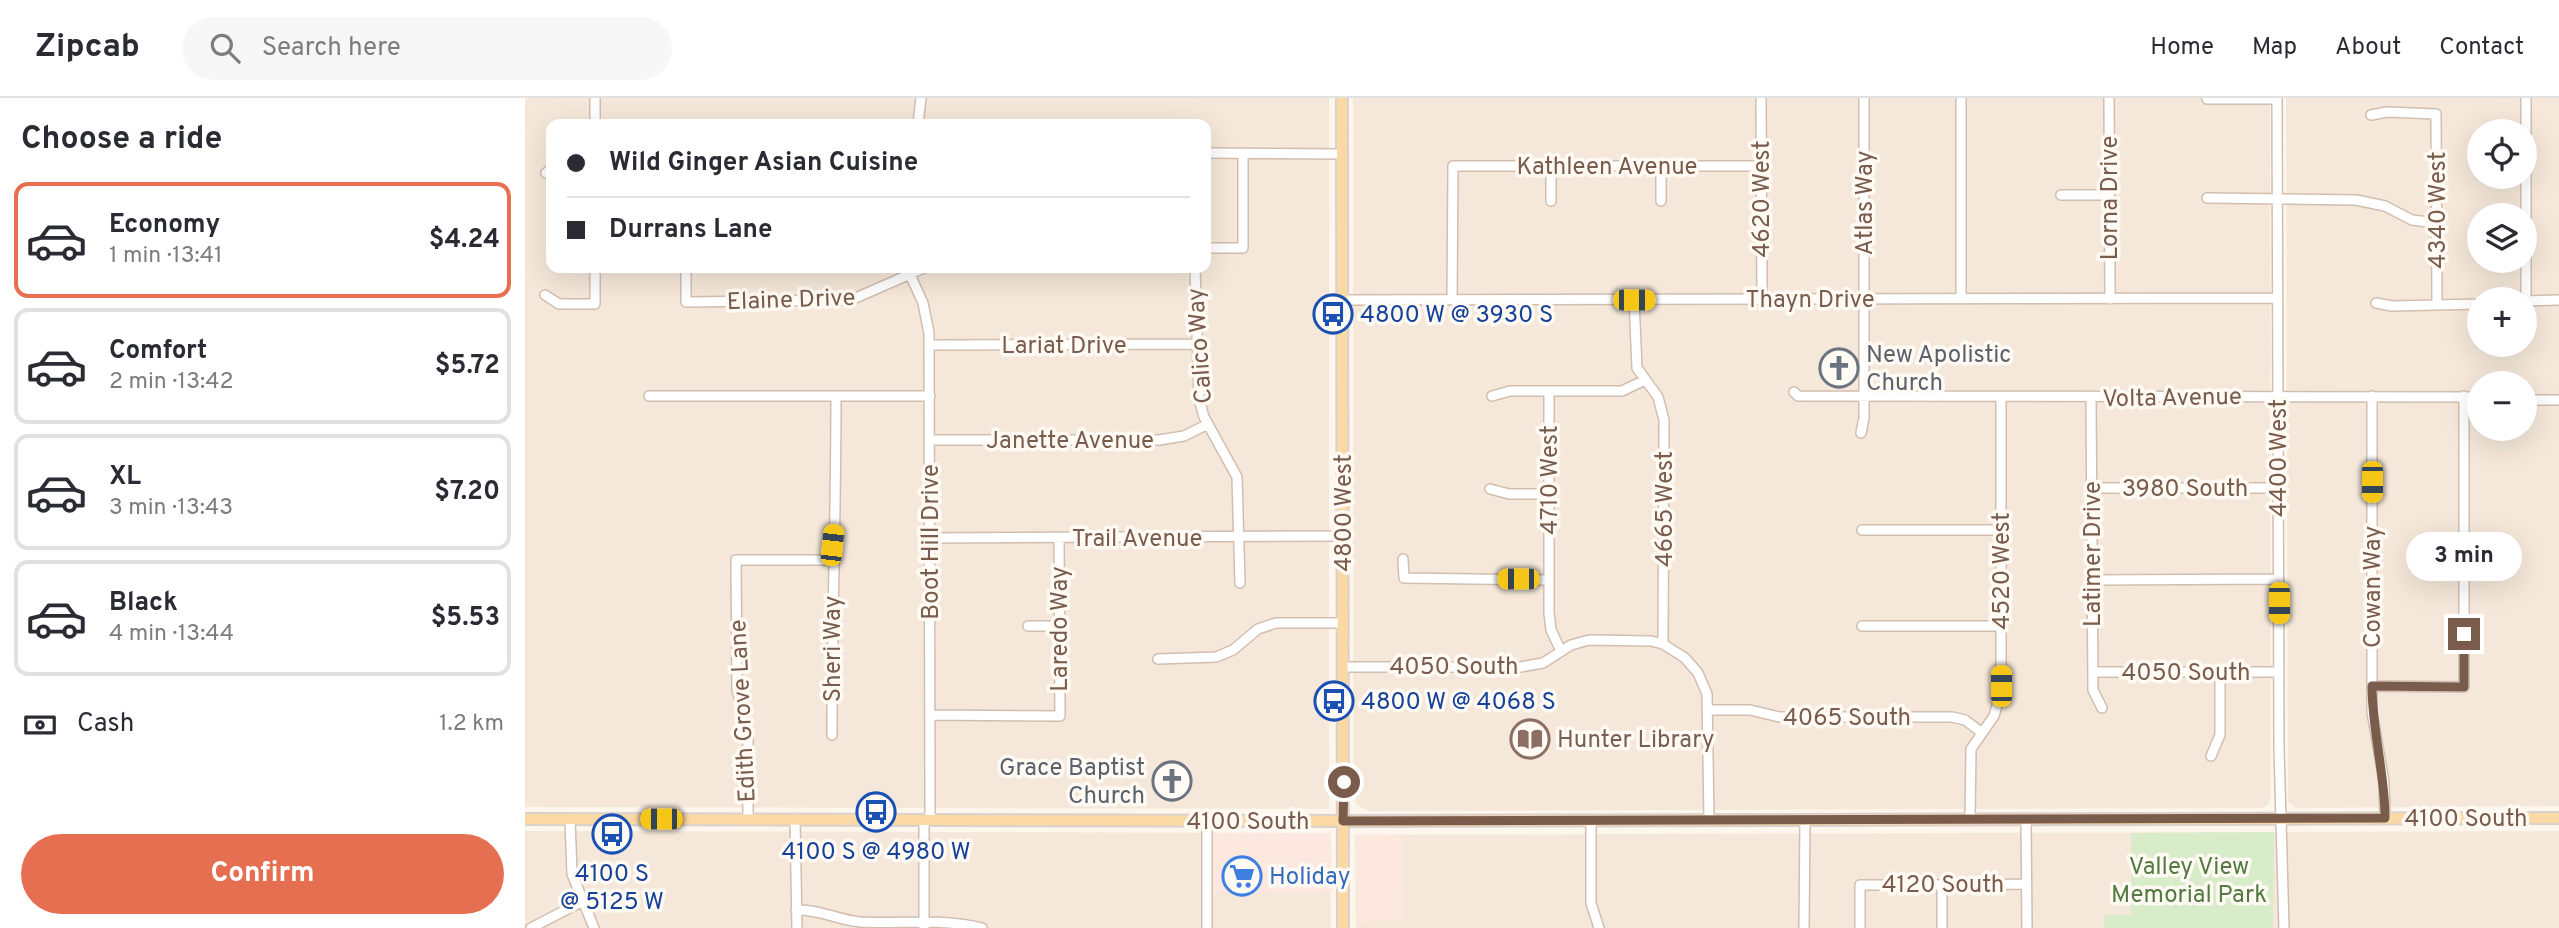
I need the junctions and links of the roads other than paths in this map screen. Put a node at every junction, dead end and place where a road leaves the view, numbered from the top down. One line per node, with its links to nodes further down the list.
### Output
1 (594, 98): 12 (street)
2 (921, 98): 13 (street)
3 (1342, 98): 16 (main road, 4800 West)
4 (1761, 98): 19 (street, 4620 West)
5 (1864, 98): 37 (street, Atlas Way)
6 (1961, 98): 38 (street)
7 (2109, 98): 21 (street, Lorna Drive)
8 (2526, 98): 33 (street)
9 (2207, 99): 10 (street)
10 (2277, 99): 23 (street, 4400 West)
11 (2371, 115): 26 (street, 4340 West)
12 (595, 119)
13 (919, 119)
14 (1211, 153): 15 (street)
15 (1243, 154): 16 (street); 27 (street)
16 (1342, 154): 40 (main road, 4800 West)
17 (1551, 166): 18 (street, Kathleen Avenue); 24 (street); 41 (street, Kathleen Avenue)
18 (1661, 166): 19 (street, Kathleen Avenue); 25 (street)
19 (1761, 166): 36 (street, 4620 West)
20 (2061, 195): 21 (street)
21 (2109, 195): 39 (street, Lorna Drive)
22 (2207, 198): 23 (street)
23 (2278, 199): 26 (street); 35 (street, 4400 West)
24 (1552, 201)
25 (1661, 201)
26 (2437, 223): 47 (street, 4340 West)
27 (1211, 248)
28 (595, 273): 34 (street)
29 (686, 273): 30 (street, Elaine Drive)
30 (905, 273)
31 (909, 273): 49 (street, Boot Hill Drive)
32 (1195, 273): 48 (street, Calico Way)
33 (2526, 287)
34 (545, 295)
35 (2278, 298): 39 (street, Thayn Drive); 58 (street, 4400 West)
36 (1762, 299): 37 (street, Thayn Drive); 42 (street, Thayn Drive)
37 (1864, 299): 38 (street, Thayn Drive); 57 (street, Atlas Way)
38 (1961, 299): 39 (street, Thayn Drive)
39 (2110, 299)
40 (1343, 300): 41 (street, Thayn Drive); 75 (main road, 4800 West)
41 (1452, 300): 42 (street, Thayn Drive)
42 (1634, 300): 50 (street, 4665 West)
43 (2559, 300): 44 (street)
44 (2537, 301)
45 (2376, 303): 47 (street)
46 (2467, 304): 47 (street)
47 (2437, 305)
48 (1199, 344): 49 (street, Lariat Drive); 66 (street, Calico Way)
49 (930, 345): 55 (street, Boot Hill Drive)
50 (1645, 380): 51 (street); 90 (street, 4665 West)
51 (1549, 391): 56 (street); 72 (street, 4710 West)
52 (1794, 392): 57 (street, Volta Avenue)
53 (649, 396): 54 (street)
54 (835, 396): 55 (street); 80 (street, Sheri Way)
55 (930, 396): 68 (street, Boot Hill Drive)
56 (1492, 396)
57 (1864, 396): 62 (street, Volta Avenue); 67 (street, Atlas Way)
58 (2278, 396): 59 (street, Volta Avenue); 63 (street, Volta Avenue); 70 (street, 4400 West)
59 (2372, 396): 60 (street, Volta Avenue); 97 (street, Cowan Way)
60 (2464, 396): 61 (street, Volta Avenue); 97 (street)
61 (2467, 396)
62 (2001, 397): 63 (street, Volta Avenue); 74 (street, 4520 West)
63 (2091, 397): 69 (street, Latimer Drive)
64 (2537, 400): 65 (street)
65 (2559, 400)
66 (1207, 424): 68 (street, Janette Avenue); 76 (street, Calico Way)
67 (1861, 433)
68 (930, 440): 77 (street, Boot Hill Drive)
69 (2091, 488): 70 (street, 3980 South); 83 (street, Latimer Drive)
70 (2278, 488): 81 (street, 4400 West)
71 (1490, 489): 72 (street)
72 (1549, 494): 82 (street, 4710 West)
73 (1862, 530): 74 (street)
74 (2001, 530): 89 (street, 4520 West)
75 (1343, 536): 76 (street, Trail Avenue); 85 (main road, 4800 West)
76 (1240, 537): 78 (street, Trail Avenue); 84 (street, Calico Way)
77 (930, 538): 78 (street, Trail Avenue); 100 (street, Boot Hill Drive)
78 (1059, 538): 87 (street, Laredo Way)
79 (1403, 559): 82 (street)
80 (831, 560): 102 (street, Sheri Way); 111 (street, Edith Grove Lane)
81 (2279, 579): 83 (street); 96 (street, 4400 West)
82 (1549, 580): 91 (street, 4710 West)
83 (2092, 580): 94 (street, Latimer Drive)
84 (1240, 583)
85 (1343, 623): 92 (street); 93 (main road, 4800 West)
86 (1028, 626): 87 (street)
87 (1059, 626): 100 (street, Laredo Way)
88 (1862, 626): 89 (street)
89 (2001, 626): 101 (street, 4520 West)
90 (1663, 644): 91 (street, 4050 South); 99 (street)
91 (1561, 651): 93 (street, 4050 South)
92 (1158, 659)
93 (1343, 667): 118 (main road, 4800 West)
94 (2093, 672): 95 (street, 4050 South); 98 (street, Latimer Drive)
95 (2220, 672): 96 (street, 4050 South); 103 (street)
96 (2279, 672): 104 (street, 4400 West)
97 (2372, 686): 105 (street, Cowan Way)
98 (2102, 708)
99 (1709, 710): 101 (street, 4065 South); 115 (street)
100 (930, 715): 113 (street, Boot Hill Drive)
101 (1981, 732): 109 (street, 4520 West)
102 (832, 735)
103 (2211, 755)
104 (2280, 818): 105 (main road, 4100 South); 110 (main road, 4100 South); 135 (street, 4400 West)
105 (2385, 818): 106 (main road, 4100 South)
106 (2559, 818)
107 (525, 819): 108 (main road, 4100 South)
108 (570, 819): 111 (main road, 4100 South); 121 (street)
109 (1969, 819): 110 (main road, 4100 South); 116 (main road, 4100 South)
110 (2026, 819): 120 (street)
111 (748, 820): 112 (main road, 4100 South)
112 (795, 820): 113 (main road, 4100 South); 122 (street)
113 (927, 820): 117 (main road, 4100 South); 123 (street, Boot Hill Drive)
114 (1591, 820): 115 (main road, 4100 South); 118 (main road, 4100 South); 130 (street)
115 (1709, 820): 116 (main road, 4100 South)
116 (1805, 820): 131 (street)
117 (1207, 821): 118 (main road, 4100 South); 128 (street)
118 (1343, 821): 129 (main road, 4800 West)
119 (1942, 884): 120 (street, 4120 South); 132 (street, 4120 South); 133 (street)
120 (2026, 884): 134 (street)
121 (583, 901): 124 (street); 125 (street)
122 (796, 910): 123 (street); 126 (street)
123 (925, 925): 127 (street)
124 (531, 928)
125 (594, 928)
126 (797, 928)
127 (982, 928)
128 (1207, 928)
129 (1343, 928)
130 (1599, 928)
131 (1804, 928)
132 (1860, 928)
133 (1942, 928)
134 (2027, 928)
135 (2284, 928)

